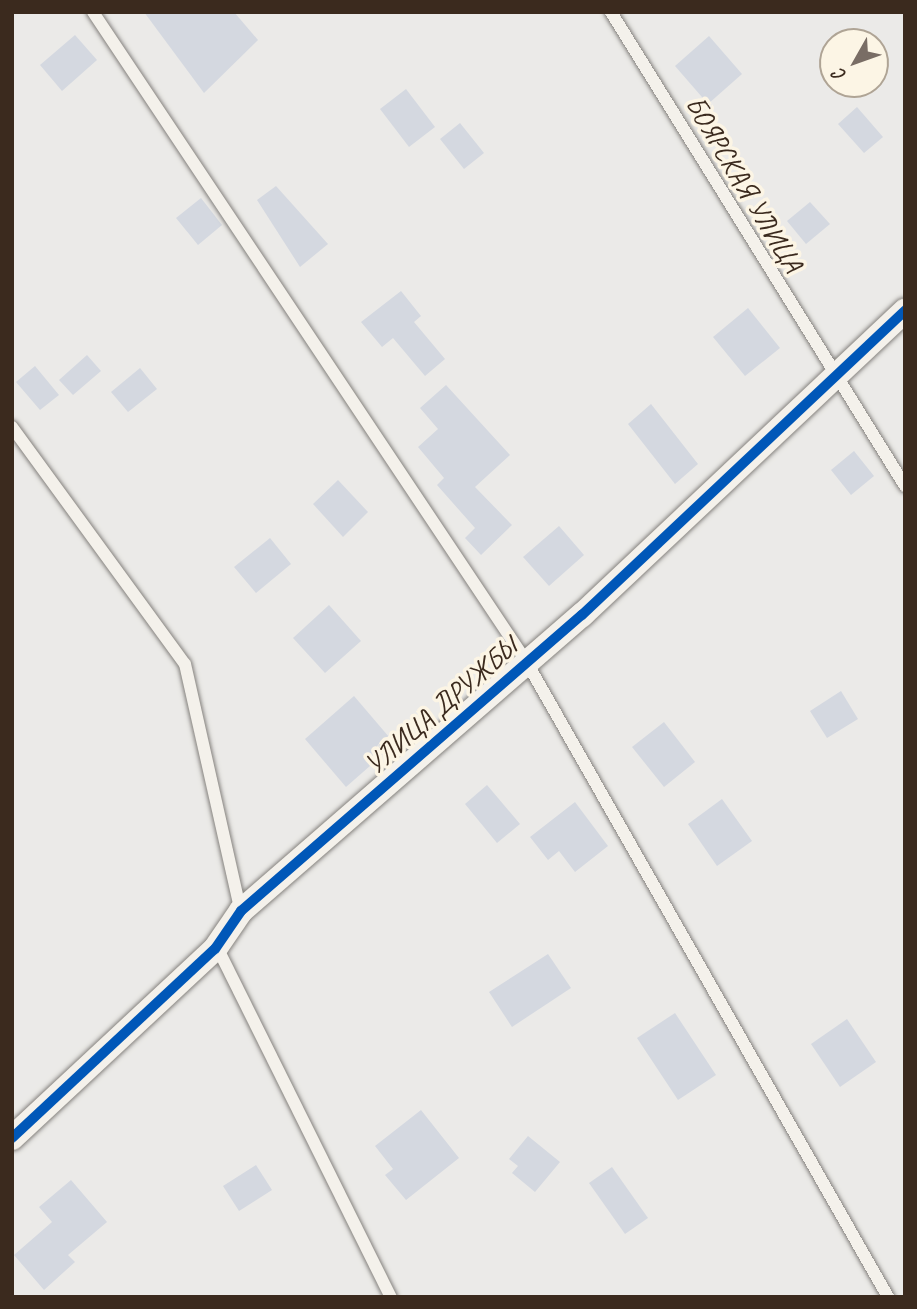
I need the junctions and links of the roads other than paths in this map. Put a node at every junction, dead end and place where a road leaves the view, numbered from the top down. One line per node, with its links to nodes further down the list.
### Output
1 (93, 12): 7 (lane)
2 (611, 12): 4 (lane, БОЯРСКАЯ УЛИЦА)
3 (905, 312): 4 (street, УЛИЦА ДРУЖБЫ)
4 (835, 381): 6 (lane, БОЯРСКАЯ УЛИЦА); 7 (street, УЛИЦА ДРУЖБЫ)
5 (12, 427): 8 (lane)
6 (905, 486)
7 (526, 661): 8 (street, УЛИЦА ДРУЖБЫ); 12 (lane)
8 (242, 911): 9 (lane)
9 (215, 949): 10 (street); 11 (lane)
10 (12, 1138)
11 (391, 1297)
12 (888, 1297)

